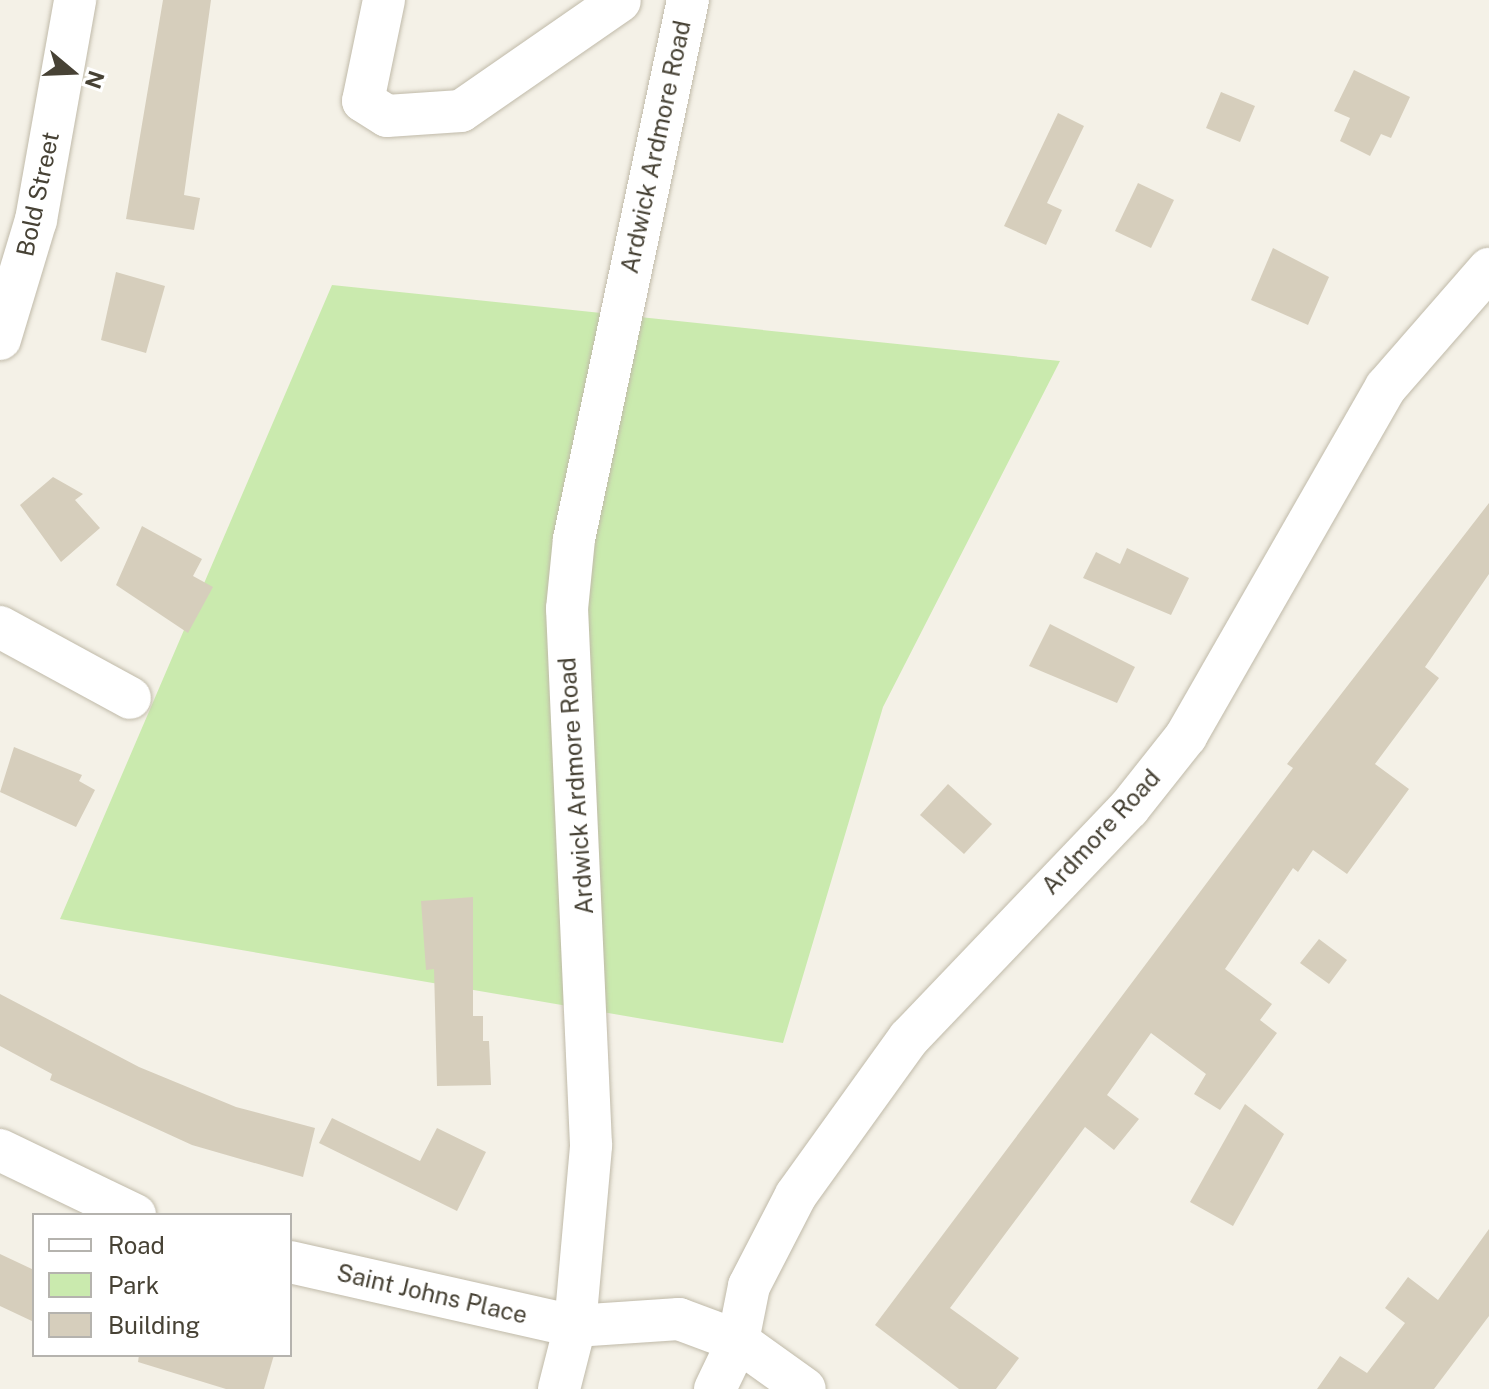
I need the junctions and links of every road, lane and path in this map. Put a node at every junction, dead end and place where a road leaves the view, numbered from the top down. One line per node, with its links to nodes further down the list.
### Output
1 (75, 0): 6 (street, Bold Street)
2 (384, 0): 3 (street)
3 (615, 1): 4 (street)
4 (686, 5): 12 (street, Ardwick Ardmore Road)
5 (1489, 269): 13 (street, Ardmore Road)
6 (0, 339)
7 (0, 627): 8 (street)
8 (130, 698)
9 (0, 1150): 10 (street)
10 (131, 1213)
11 (292, 1262): 12 (street, Saint Johns Place)
12 (575, 1326): 13 (street, Saint Johns Place); 14 (street, Ardwick Ardmore Road)
13 (738, 1341): 15 (street, Ardmore Road); 16 (street, Saint Johns Place)
14 (559, 1389)
15 (715, 1389)
16 (805, 1389)

